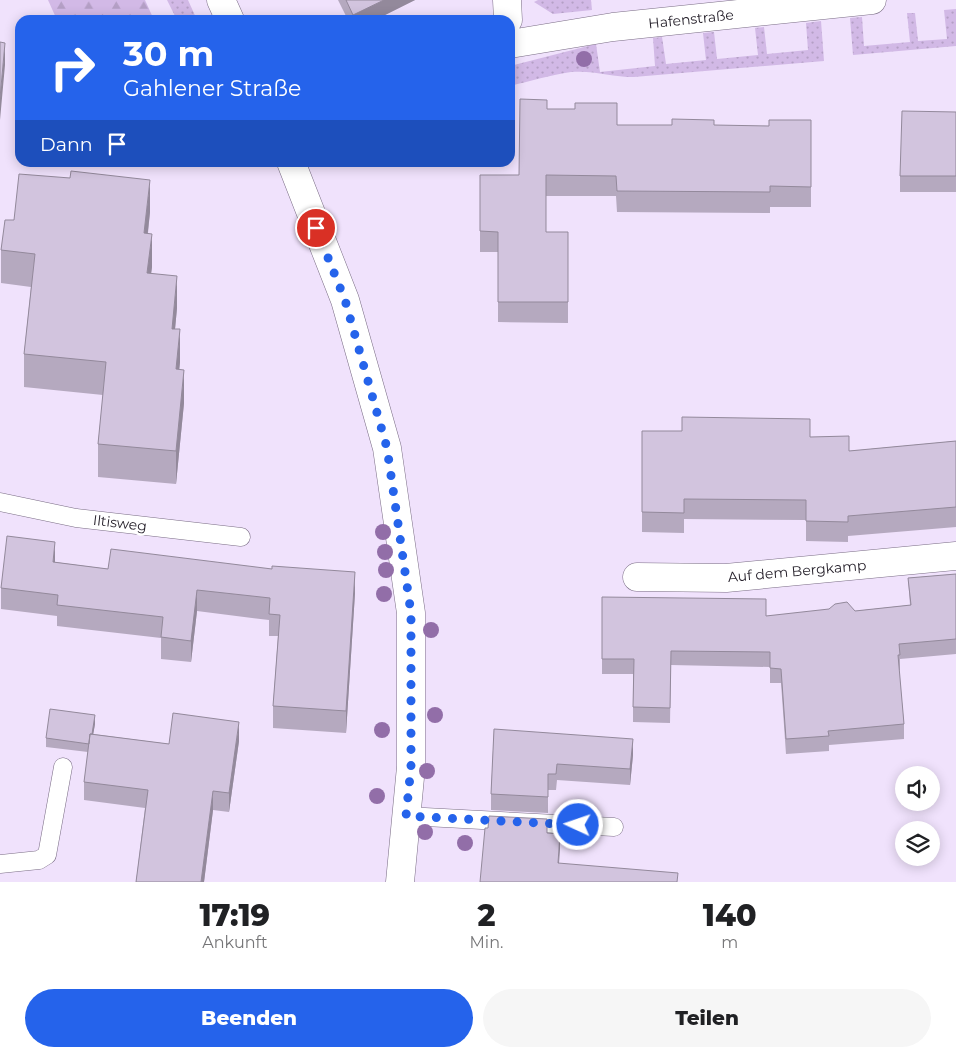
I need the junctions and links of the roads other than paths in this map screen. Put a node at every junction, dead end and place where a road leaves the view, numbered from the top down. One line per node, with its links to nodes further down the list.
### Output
1 (221, 0): 4 (main road)
2 (507, 0): 5 (main road)
3 (872, 0): 6 (main road, Hafenstraße)
4 (228, 15)
5 (508, 15)
6 (515, 36)
7 (293, 167): 13 (main road)
8 (0, 502): 9 (lane, Iltisweg)
9 (241, 536)
10 (956, 556): 11 (main road, Auf dem Bergkamp)
11 (637, 577)
12 (63, 767): 15 (lane)
13 (406, 816): 14 (lane); 16 (main road)
14 (614, 828)
15 (0, 864)
16 (400, 882)

